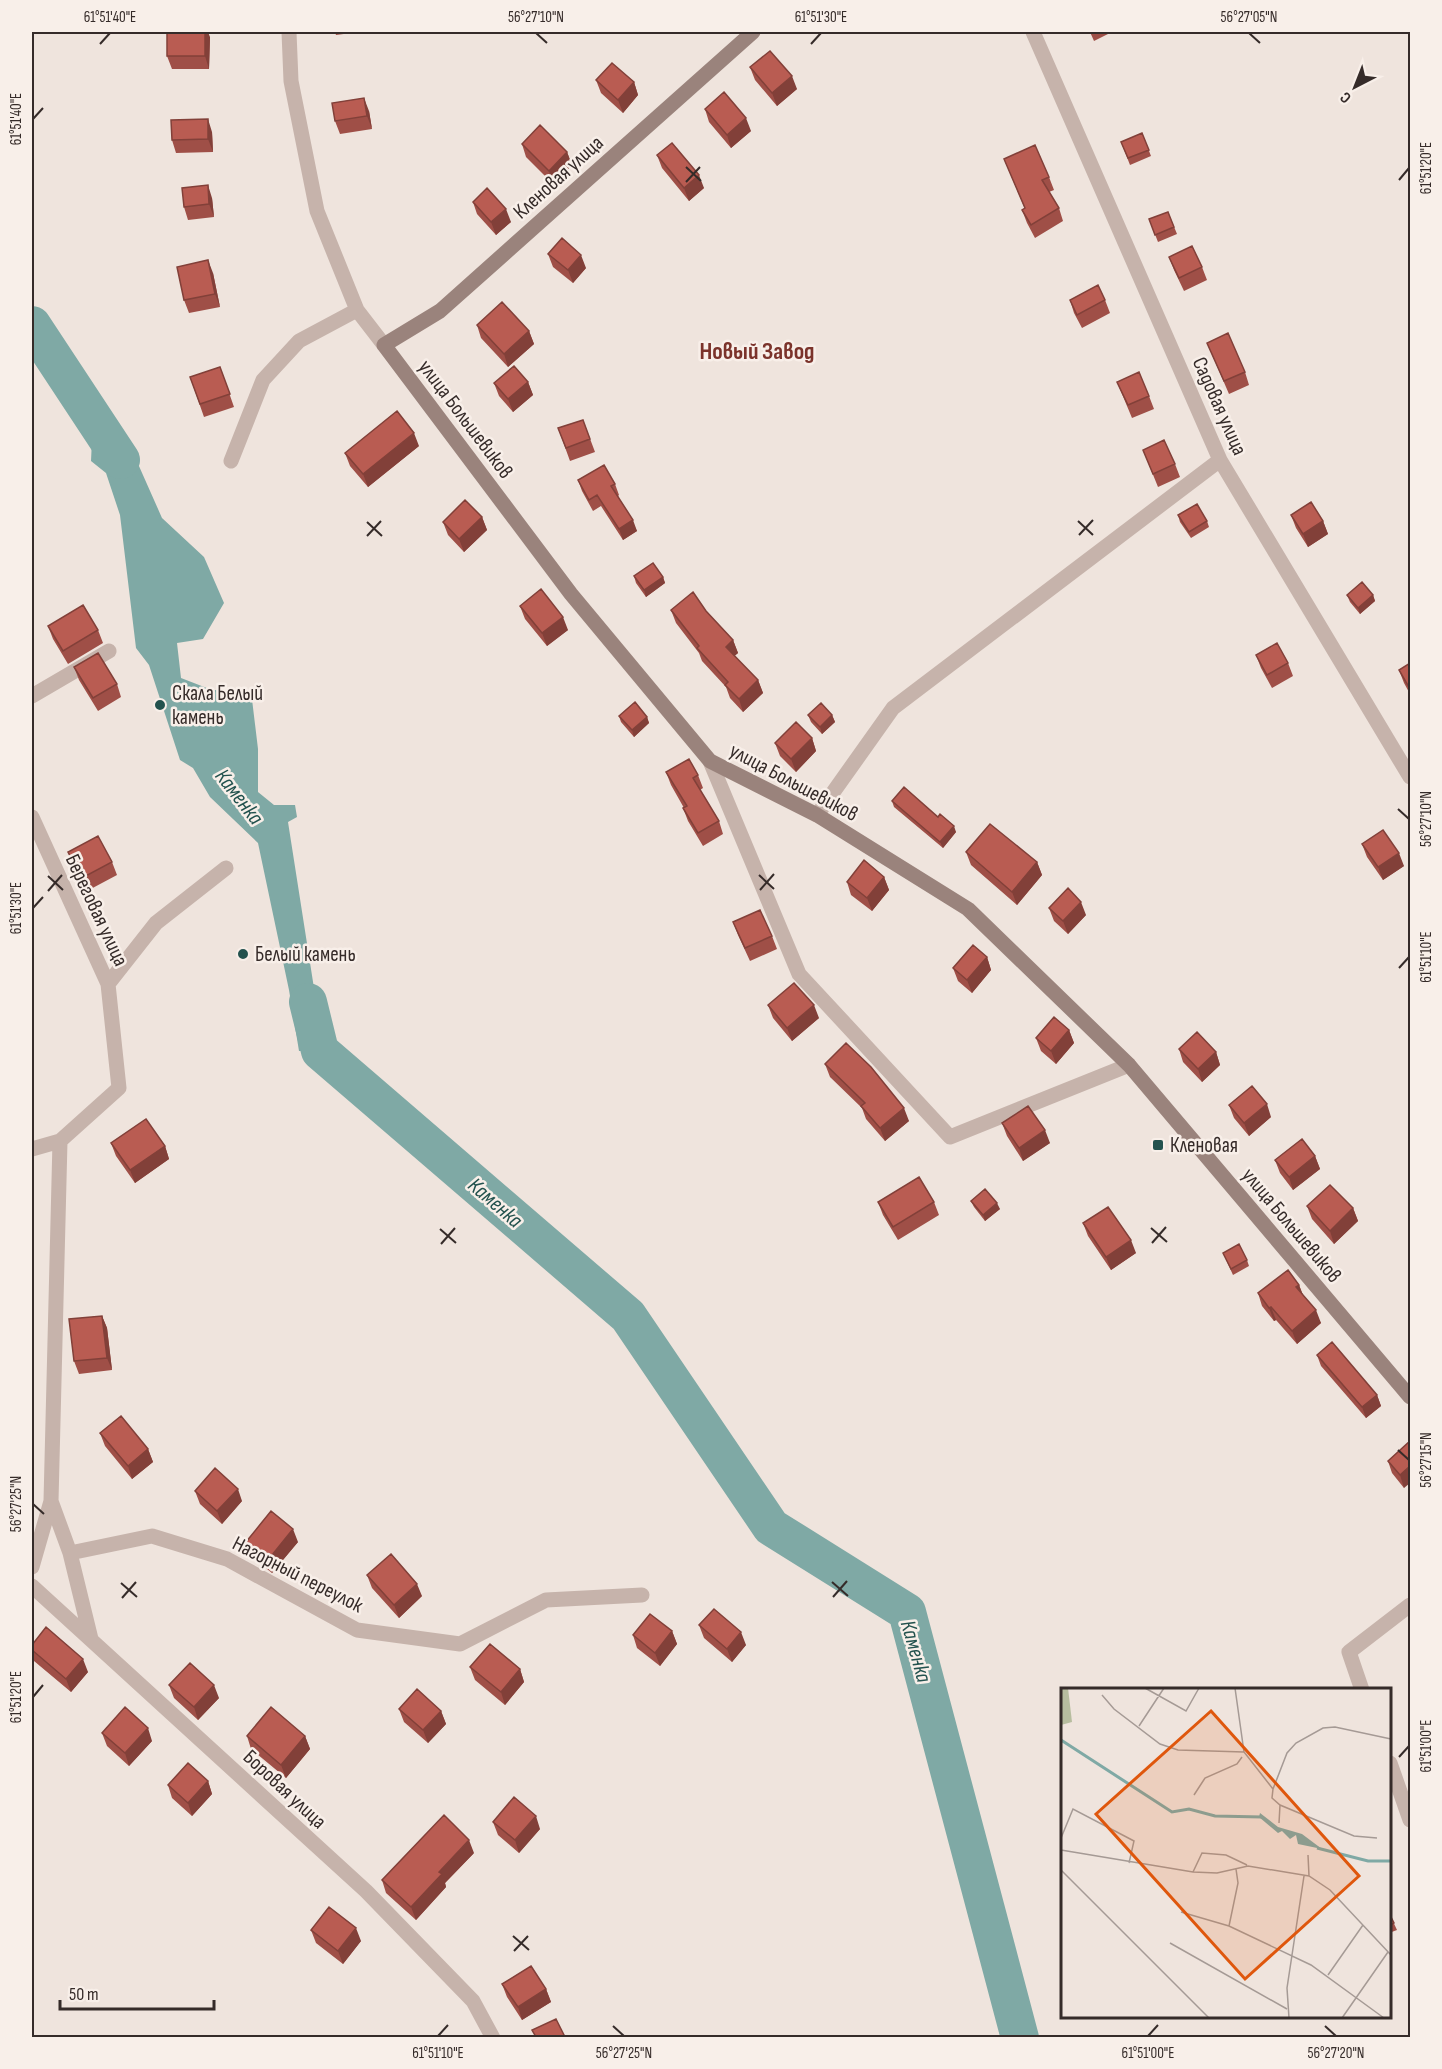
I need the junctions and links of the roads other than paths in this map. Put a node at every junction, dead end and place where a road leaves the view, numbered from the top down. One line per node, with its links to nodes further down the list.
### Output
1 (289, 32): 4 (street, улица Большевиков)
2 (753, 32): 5 (street, Кленовая улица)
3 (1033, 32): 6 (street, Садовая улица)
4 (357, 310): 5 (street, улица Большевиков); 7 (street)
5 (384, 345): 10 (street, улица Большевиков)
6 (1220, 460): 11 (street, Садовая улица); 12 (street)
7 (231, 461)
8 (109, 651): 9 (street)
9 (32, 696)
10 (710, 761): 12 (street, улица Большевиков); 16 (street)
11 (1410, 777)
12 (816, 815): 16 (street, улица Большевиков)
13 (32, 818): 15 (street, Береговая улица)
14 (226, 868): 15 (street)
15 (108, 984): 17 (street, Береговая улица)
16 (1129, 1065): 19 (street, улица Большевиков)
17 (60, 1141): 18 (street); 20 (street)
18 (32, 1149)
19 (1410, 1397)
20 (51, 1502): 21 (street); 22 (street)
21 (70, 1553): 24 (street, Нагорный переулок); 26 (street)
22 (32, 1567)
23 (32, 1586): 26 (street, Боровая улица)
24 (642, 1595)
25 (1410, 1605): 27 (street)
26 (91, 1639): 30 (street, Боровая улица)
27 (1362, 1688)
28 (1391, 1768): 29 (street)
29 (1410, 1820)
30 (493, 2037)

